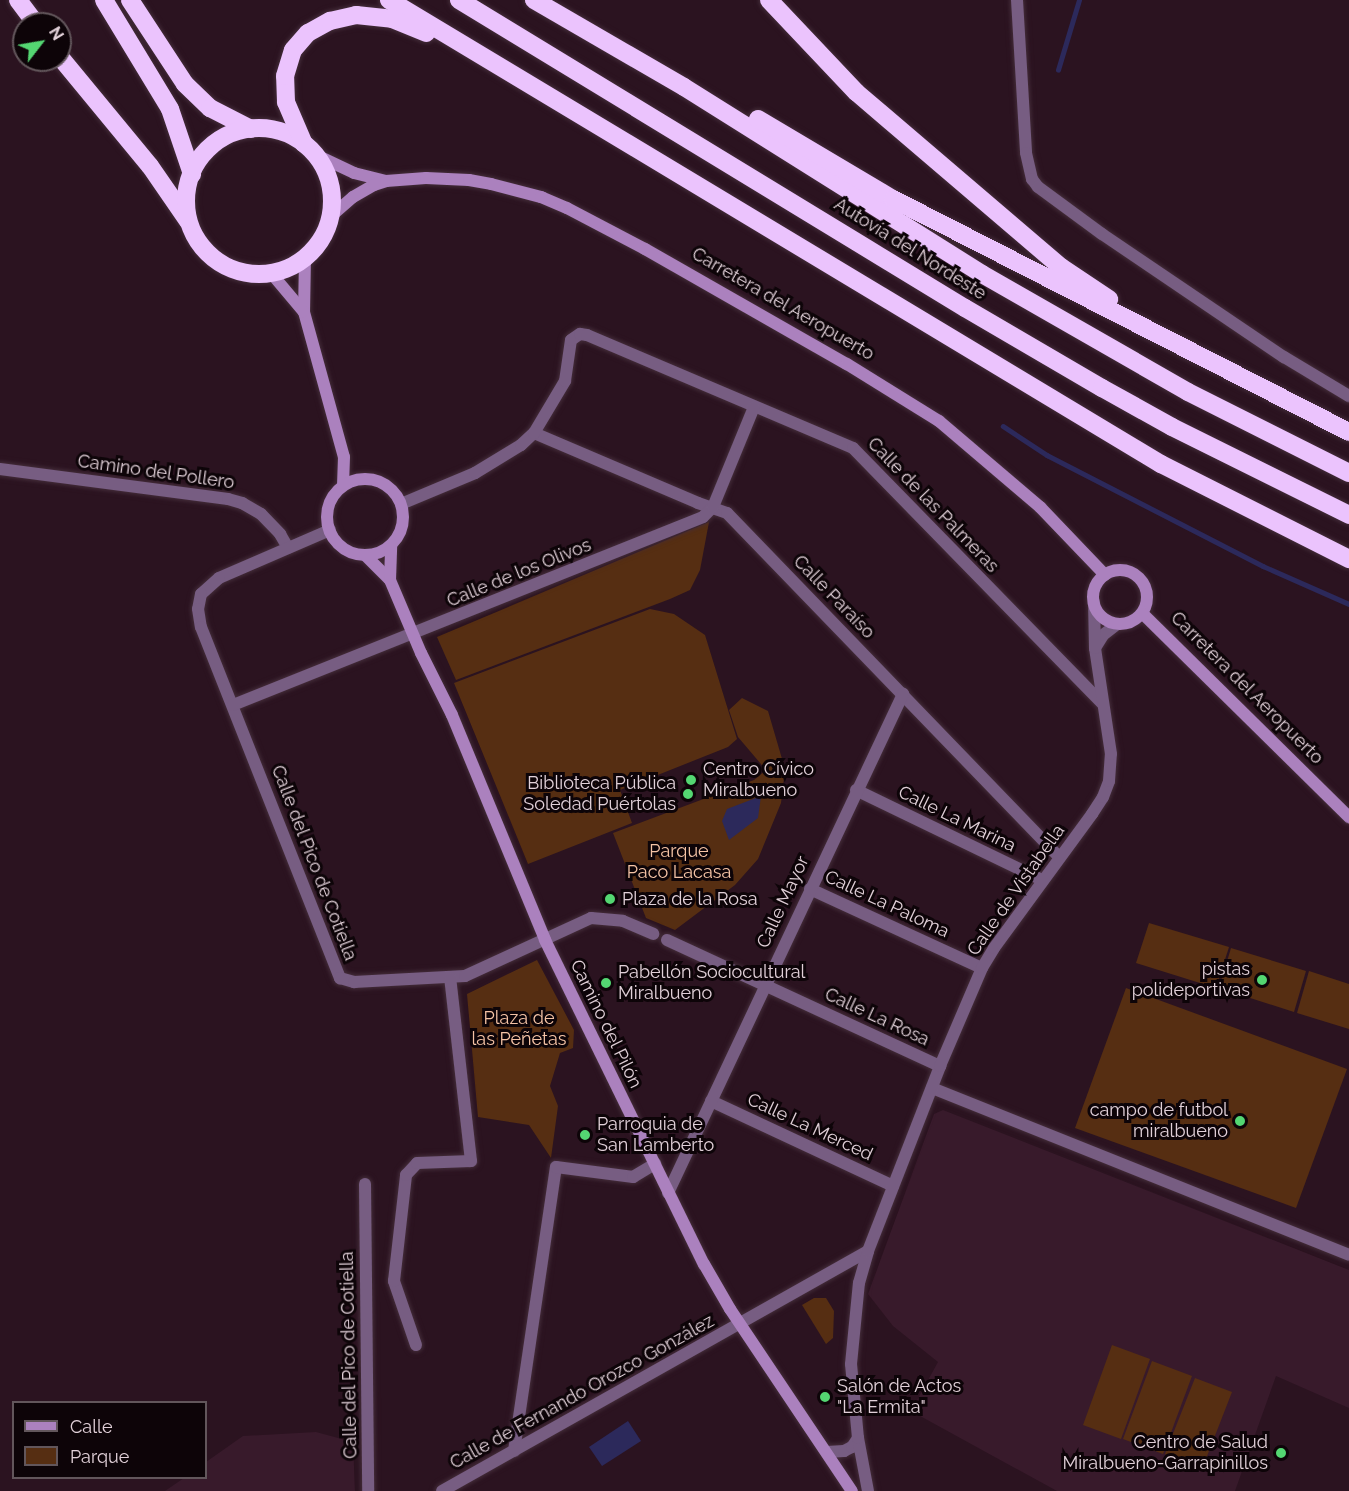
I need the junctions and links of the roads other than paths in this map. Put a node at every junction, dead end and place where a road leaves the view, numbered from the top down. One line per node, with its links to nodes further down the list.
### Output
1 (104, 0): 13 (highway)
2 (130, 0): 11 (highway)
3 (389, 0): 8 (highway)
4 (459, 0): 32 (highway, Autovía del Nordeste)
5 (534, 0): 10 (highway, Autovía del Nordeste)
6 (769, 0): 20 (highway)
7 (1017, 0): 21 (street)
8 (485, 59): 12 (highway); 37 (highway)
9 (72, 71): 16 (highway)
10 (684, 87): 20 (highway); 27 (highway, Autovía del Nordeste)
11 (251, 129): 12 (highway); 13 (highway)
12 (310, 150): 14 (street, Carretera del Aeropuerto); 15 (highway)
13 (192, 174): 16 (highway)
14 (386, 181): 15 (street, Carretera del Aeropuerto); 38 (street, Carretera del Aeropuerto)
15 (330, 217): 17 (highway)
16 (190, 225): 18 (highway)
17 (305, 257): 18 (highway); 19 (street)
18 (271, 273): 19 (street)
19 (304, 312): 25 (street)
20 (1140, 323): 23 (highway)
21 (1349, 396)
22 (754, 407): 24 (street, Calle de las Palmeras); 31 (street); 46 (street, Calle de las Palmeras)
23 (1349, 432)
24 (534, 433): 30 (street); 31 (street, Calle Paraíso)
25 (344, 457): 28 (street); 29 (street)
26 (0, 469): 35 (street, Camino del Pollero)
27 (1349, 473)
28 (362, 478): 29 (street); 30 (street)
29 (343, 485): 33 (street)
30 (401, 504): 34 (street)
31 (713, 507): 43 (street, Calle de los Olivos); 45 (street, Calle Paraíso)
32 (1349, 515)
33 (330, 530): 35 (street); 36 (street)
34 (391, 545): 36 (street); 39 (street, Camino del Pilón)
35 (288, 548): 47 (street, Calle del Pico de Cotiella)
36 (365, 555): 39 (street, Camino del Pilón)
37 (1349, 559)
38 (1105, 575): 40 (street); 41 (street, Carretera del Aeropuerto)
39 (390, 580): 43 (street, Camino del Pilón)
40 (1094, 603): 42 (street); 44 (street, Calle de Vistabella)
41 (1142, 613): 42 (street, Carretera del Aeropuerto); 49 (street, Carretera del Aeropuerto)
42 (1117, 624): 44 (street)
43 (412, 635): 47 (street, Calle de los Olivos); 54 (street, Camino del Pilón)
44 (1095, 648): 46 (street, Calle de Vistabella)
45 (903, 694): 48 (street, Calle Mayor); 50 (street, Calle Paraíso)
46 (1102, 703): 50 (street, Calle de Vistabella)
47 (233, 705): 57 (street, Calle del Pico de Cotiella)
48 (856, 790): 51 (street, Calle La Marina); 52 (street, Calle Mayor)
49 (1349, 817)
50 (1059, 857): 51 (street, Calle de Vistabella)
51 (1042, 880): 56 (street, Calle de Vistabella)
52 (810, 889): 56 (street, Calle La Paloma); 58 (street, Calle Mayor)
53 (653, 934): 54 (street)
54 (545, 940): 57 (street, Calle del Pico de Cotiella); 62 (street, Camino del Pilón)
55 (667, 940): 58 (street, Calle La Rosa)
56 (982, 968): 59 (street, Calle de Vistabella)
57 (450, 978): 71 (street)
58 (765, 984): 59 (street, Calle La Rosa); 61 (street, Calle Mayor)
59 (940, 1066): 60 (street, Calle de Vistabella)
60 (932, 1088): 64 (street, Calle de Vistabella); 67 (street)
61 (711, 1101): 64 (street, Calle La Merced); 65 (street, Calle Mayor)
62 (655, 1164): 65 (street, Camino del Pilón); 73 (street)
63 (365, 1184): 75 (street, Calle del Pico de Cotiella)
64 (893, 1186): 66 (street, Calle de Vistabella)
65 (668, 1192): 70 (street, Camino del Pilón)
66 (868, 1251): 68 (street, Calle de Fernando Orozco González); 69 (street, Calle de Vistabella)
67 (1349, 1255)
68 (843, 1266): 69 (street); 70 (street, Calle de Fernando Orozco González)
69 (860, 1284): 72 (street, Calle de Vistabella)
70 (740, 1324): 73 (street, Calle de Fernando Orozco González); 74 (street, Camino del Pilón)
71 (416, 1346)
72 (858, 1438): 74 (street); 78 (street, Calle de Vistabella)
73 (514, 1451): 76 (street, Calle de Fernando Orozco González)
74 (827, 1452): 77 (street, Camino del Pilón)
75 (368, 1491)
76 (442, 1491)
77 (852, 1491)
78 (868, 1491)

